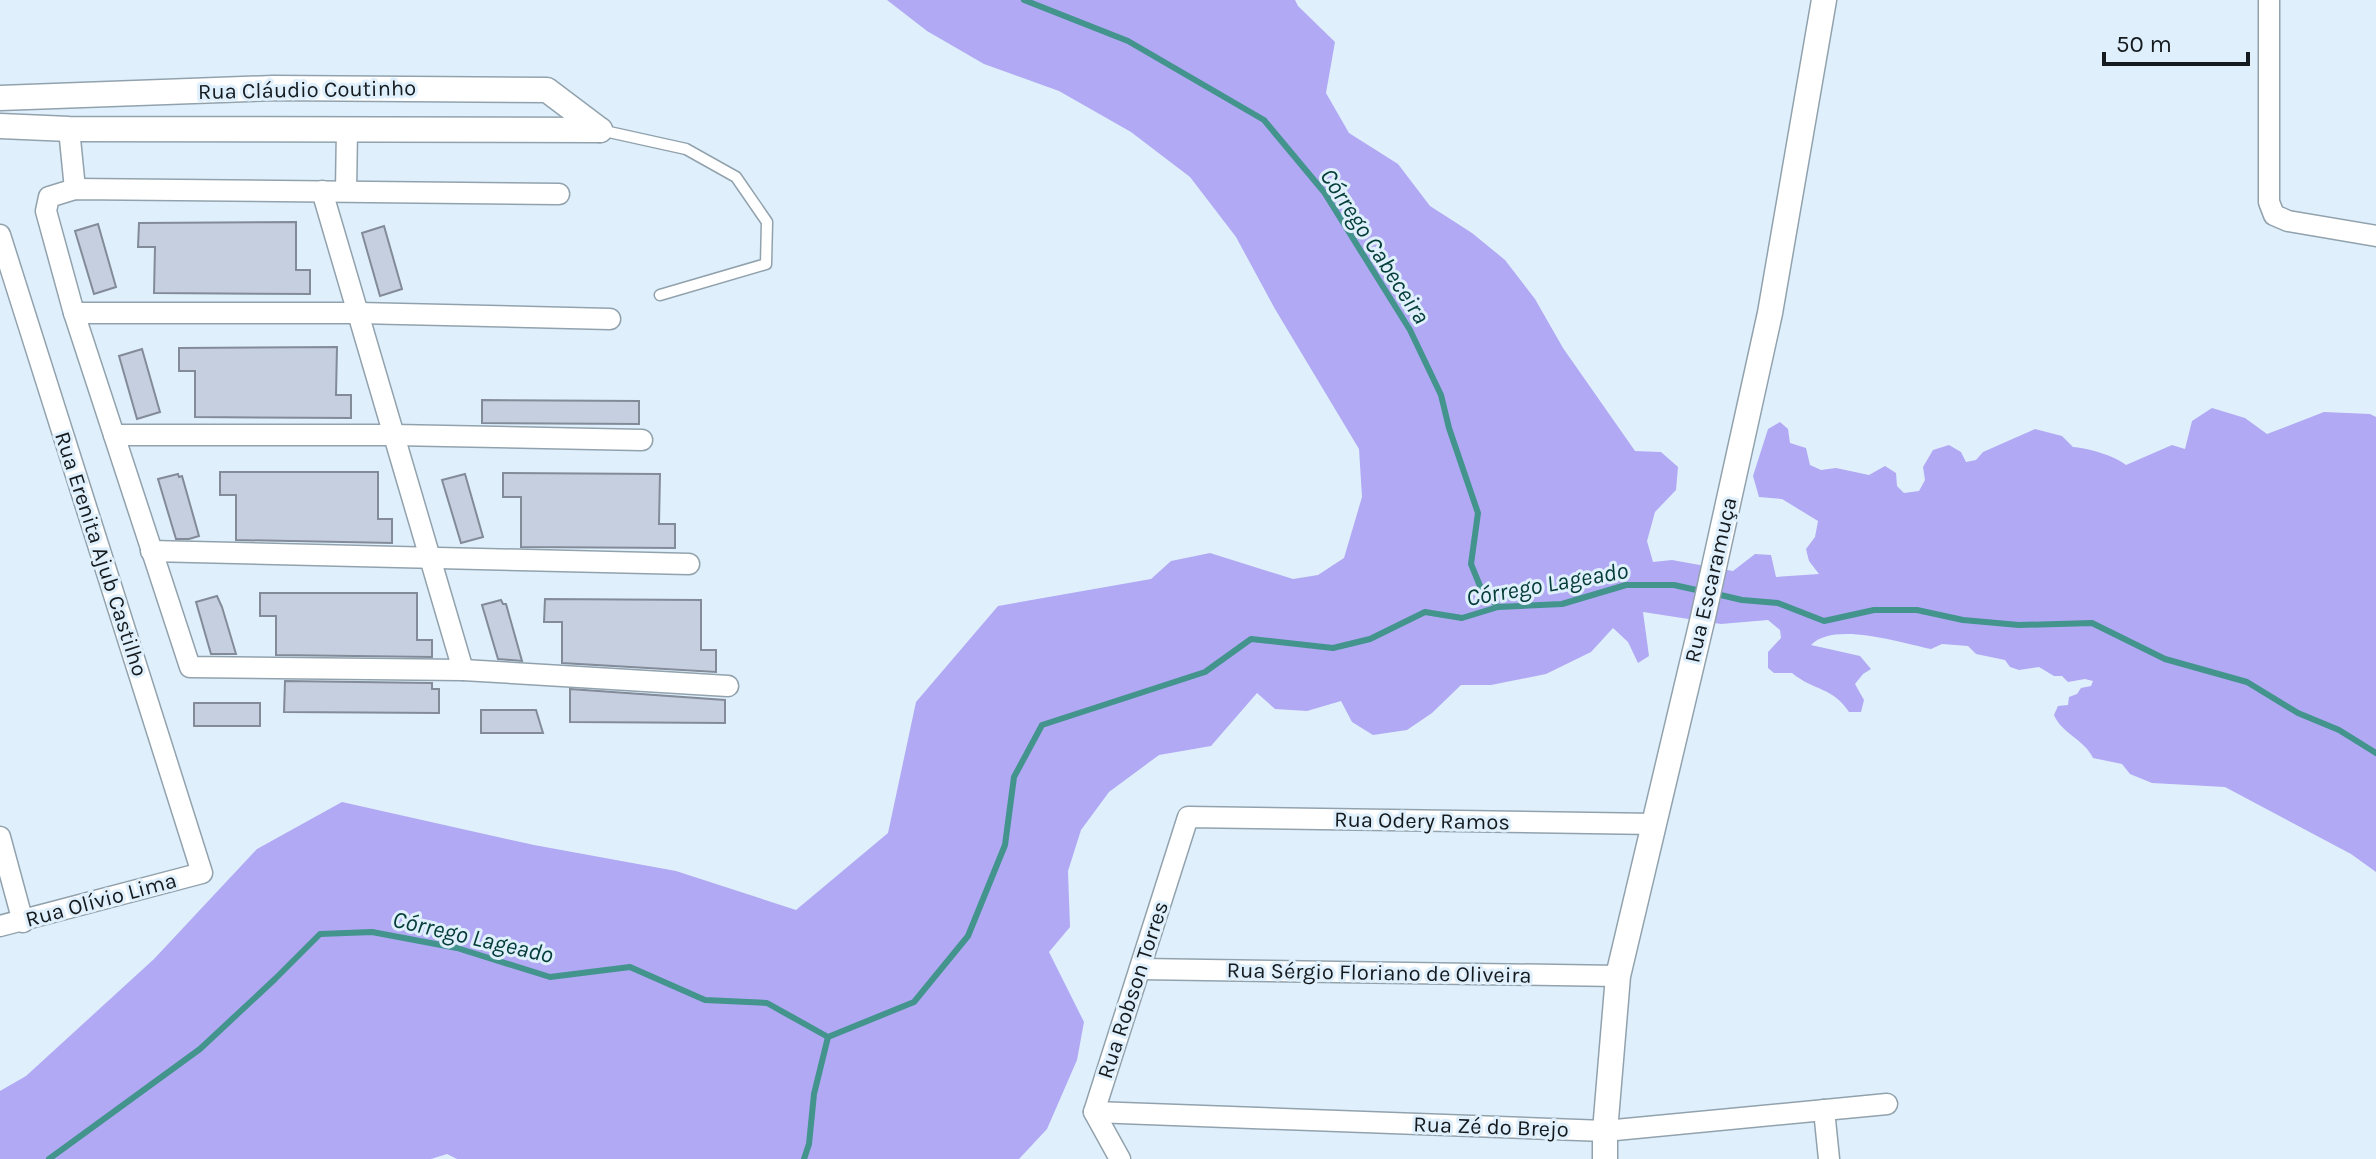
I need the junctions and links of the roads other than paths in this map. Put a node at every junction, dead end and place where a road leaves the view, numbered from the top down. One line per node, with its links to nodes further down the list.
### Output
1 (1824, 0): 29 (street, Rua Escaramuça)
2 (2269, 0): 15 (street)
3 (273, 88): 4 (street, Rua Cláudio Coutinho); 7 (street); 9 (street, Rua Cláudio Coutinho)
4 (0, 98)
5 (0, 126): 6 (street, Rua Cláudio Coutinho)
6 (69, 129): 7 (street, Rua Cláudio Coutinho); 10 (street)
7 (271, 129): 8 (street, Rua Cláudio Coutinho)
8 (347, 129): 9 (street, Rua Cláudio Coutinho); 12 (street)
9 (600, 130): 16 (lane, Rua Cláudio Coutinho)
10 (75, 189): 11 (street); 17 (street)
11 (322, 191): 12 (street); 18 (street)
12 (346, 191): 13 (street)
13 (559, 194)
14 (0, 235): 31 (street, Rua Erenita Ajub Castilho)
15 (2376, 236)
16 (660, 295)
17 (74, 313): 18 (street); 20 (street)
18 (358, 313): 19 (street); 21 (street)
19 (610, 319)
20 (114, 435): 21 (street); 23 (street)
21 (394, 435): 22 (street); 24 (street)
22 (642, 440)
23 (151, 551): 24 (street); 26 (street)
24 (430, 558): 25 (street); 26 (street)
25 (689, 564)
26 (463, 670): 27 (street)
27 (728, 686)
28 (1188, 817): 29 (street, Rua Odery Ramos); 34 (street, Rua Robson Torres)
29 (1655, 824): 35 (street, Rua Escaramuça)
30 (0, 837): 32 (street)
31 (202, 873): 32 (street, Rua Olívio Lima)
32 (23, 922): 33 (street, Rua Olívio Lima)
33 (0, 926)
34 (1140, 969): 35 (street, Rua Sérgio Floriano de Oliveira); 38 (street, Rua Robson Torres)
35 (1618, 976): 39 (street, Rua Escaramuça)
36 (1887, 1104): 37 (street, Rua Zé do Brejo)
37 (1824, 1110): 39 (street, Rua Zé do Brejo); 42 (street)
38 (1094, 1112): 39 (street, Rua Zé do Brejo); 40 (street)
39 (1605, 1131): 41 (street, Rua Escaramuça)
40 (1120, 1159)
41 (1605, 1159)
42 (1829, 1159)

